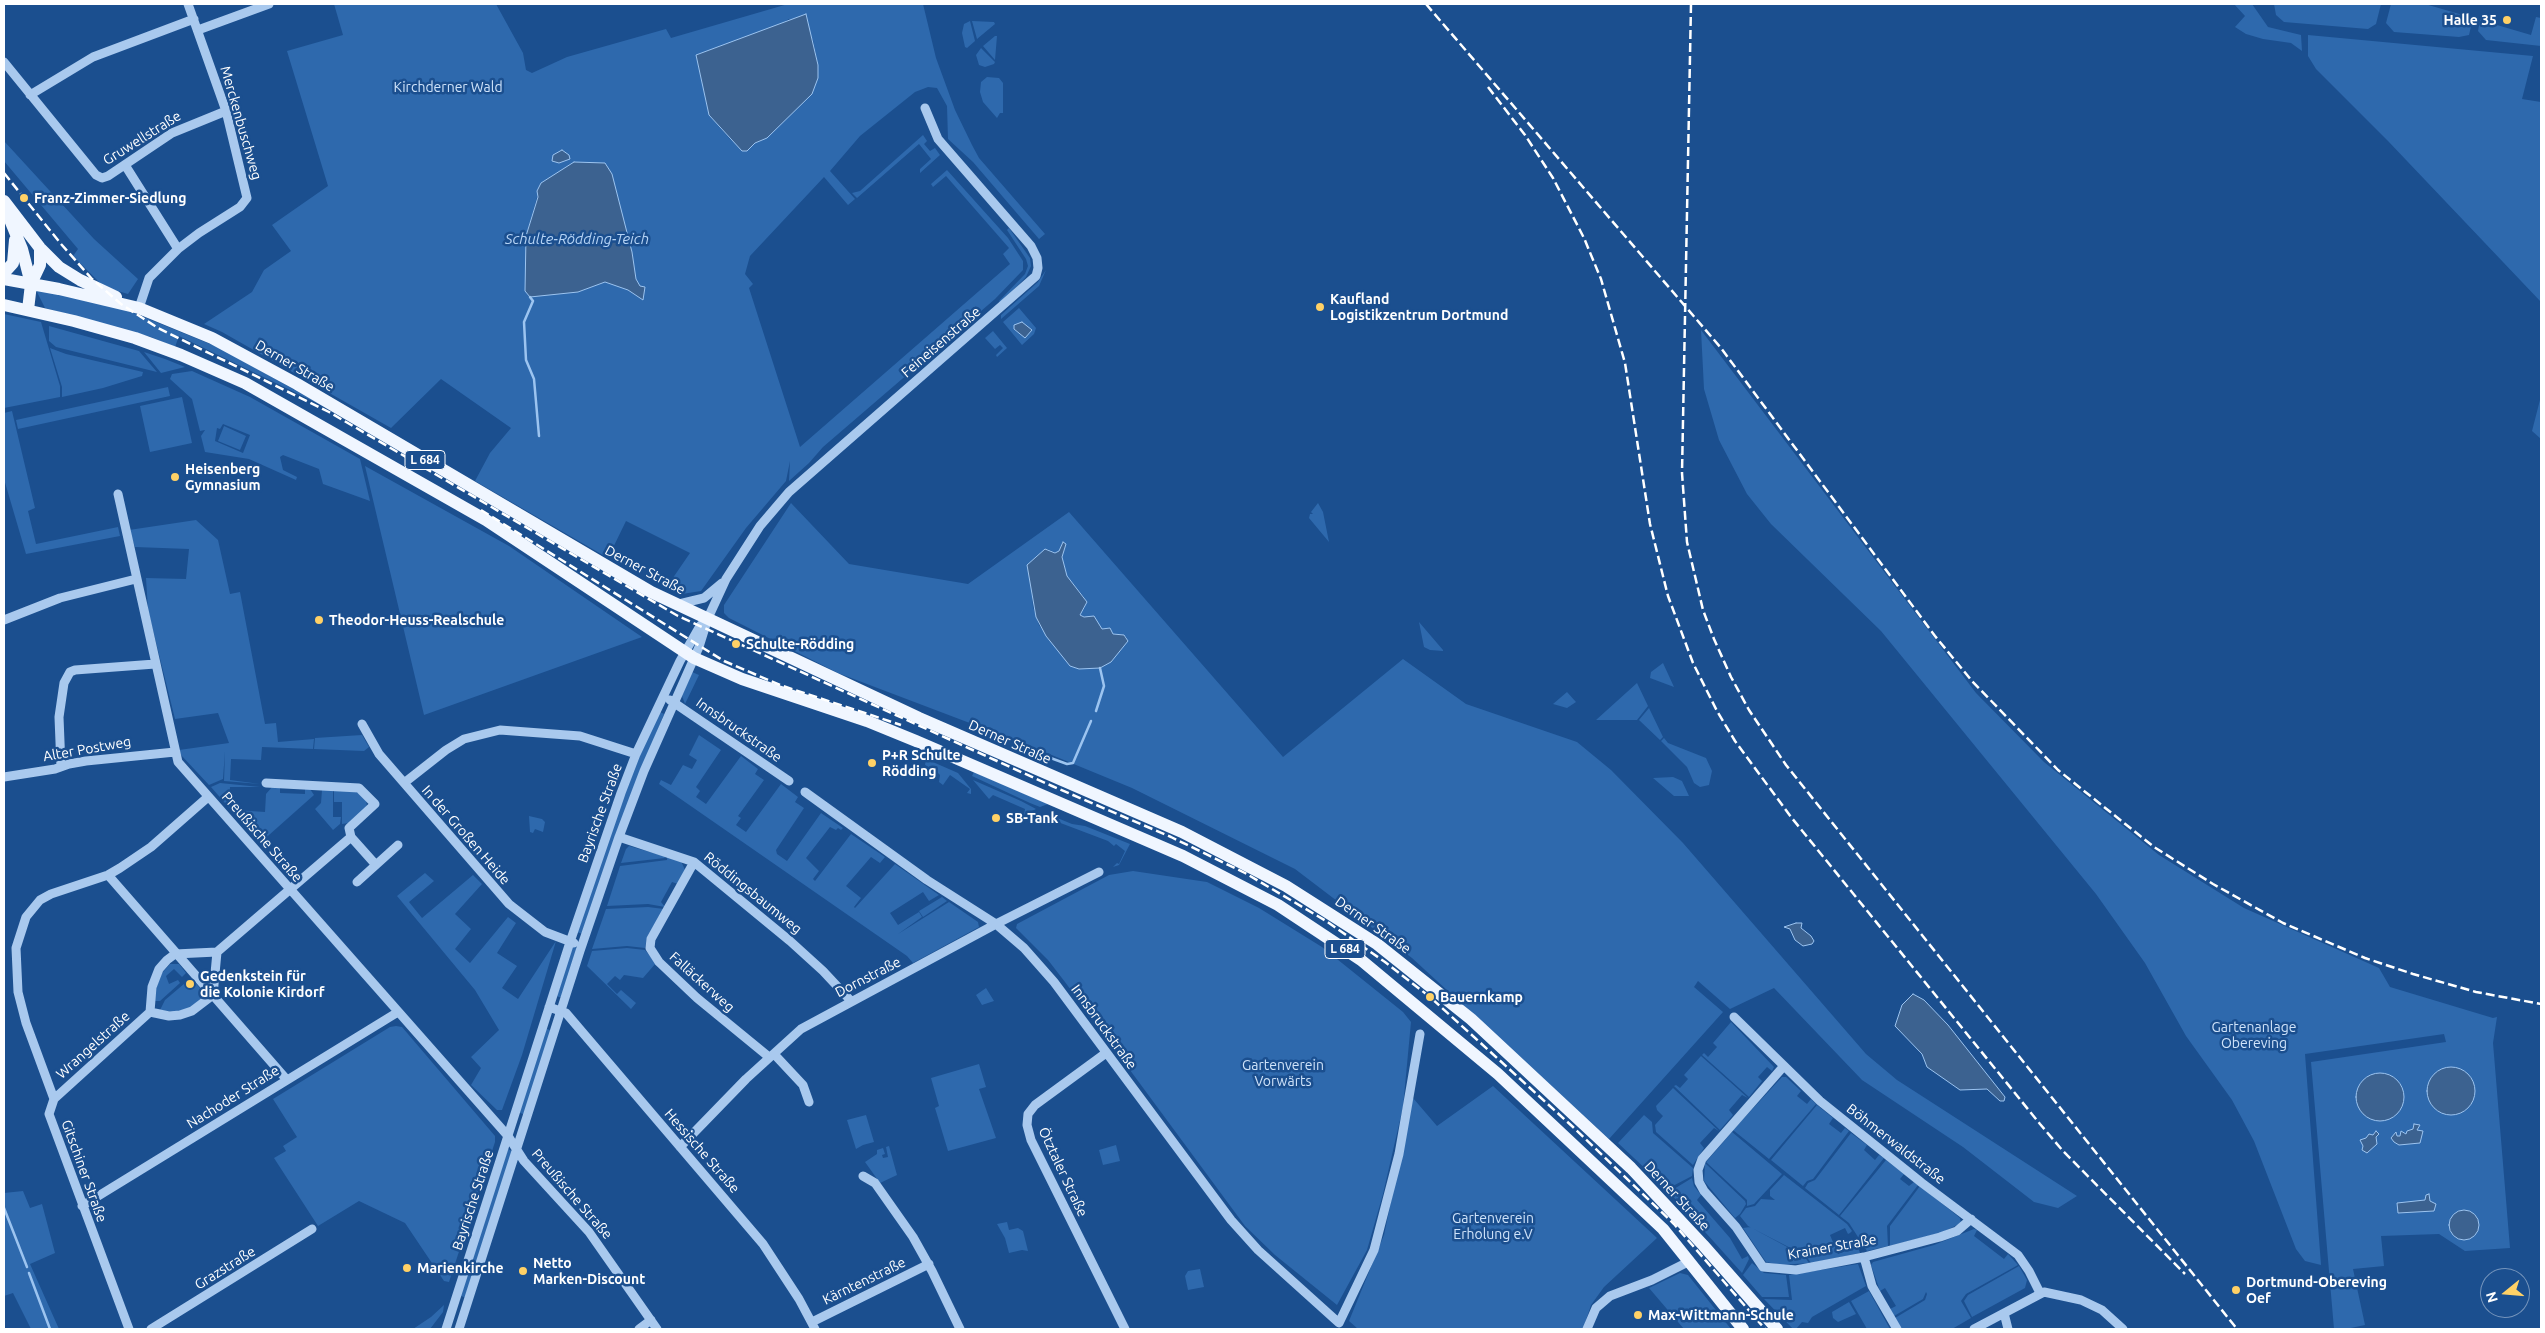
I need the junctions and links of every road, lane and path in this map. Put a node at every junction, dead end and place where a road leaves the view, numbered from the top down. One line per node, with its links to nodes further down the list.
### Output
1 (188, 4): 3 (street, Merckenbuschweg)
2 (269, 4): 4 (street)
3 (194, 19): 4 (street, Merckenbuschweg); 6 (street)
4 (198, 30): 8 (street, Merckenbuschweg)
5 (4, 62): 6 (street, Gruwellstraße)
6 (30, 95): 9 (street, Gruwellstraße)
7 (925, 108): 23 (street, Feineisenstraße)
8 (226, 111): 9 (street, Gruwellstraße); 14 (street, Merckenbuschweg)
9 (125, 165): 14 (street)
10 (4, 201): 13 (main road)
11 (4, 206): 12 (main road)
12 (15, 233): 15 (main road); 17 (main road)
13 (40, 248): 17 (main road); 19 (main road)
14 (178, 249): 19 (street, Merckenbuschweg)
15 (4, 272)
16 (4, 279): 17 (main road)
17 (31, 284): 19 (main road, L 684); 20 (main road)
18 (4, 305): 20 (main road)
19 (139, 308): 24 (main road, Derner Straße / L 684)
20 (28, 310): 27 (main road, L 684)
21 (118, 494): 22 (street, Preußische Straße)
22 (136, 579): 26 (street); 28 (street, Preußische Straße)
23 (726, 579): 24 (street, Feineisenstraße); 25 (street, Feineisenstraße)
24 (678, 604): 25 (main road, Derner Straße / L 684)
25 (708, 618): 27 (street, Bayrische Straße); 95 (main road, Derner Straße / L 684)
26 (4, 620)
27 (690, 655): 29 (street, Bayrische Straße); 30 (street, Bayrische Straße); 77 (main road, L 684)
28 (155, 664): 32 (street, Preußische Straße); 34 (street)
29 (663, 696): 30 (street); 33 (street, Bayrische Straße)
30 (673, 702): 36 (street, Innsbruckstraße); 42 (street, Bayrische Straße)
31 (362, 724): 38 (street, In der Großen Heide)
32 (175, 752): 34 (street, Alter Postweg); 40 (street, Preußische Straße)
33 (636, 754): 38 (street); 51 (street, Bayrische Straße)
34 (61, 767): 35 (street, Alter Postweg)
35 (4, 777)
36 (789, 781)
37 (266, 783): 41 (street)
38 (404, 783): 51 (street, In der Großen Heide)
39 (805, 792): 50 (street, Innsbruckstraße)
40 (208, 797): 47 (street, Gitschiner Straße); 49 (street, Preußische Straße)
41 (351, 837): 45 (street); 49 (street)
42 (619, 838): 44 (street, Röddingsbaumweg); 52 (street, Bayrische Straße)
43 (398, 845): 45 (street)
44 (694, 862): 56 (street, Röddingsbaumweg); 64 (street, Falläckerweg)
45 (376, 865): 48 (street)
46 (1099, 872): 50 (street, Dornstraße)
47 (108, 875): 54 (street); 67 (street, Gitschiner Straße)
48 (357, 882)
49 (290, 890): 53 (street); 60 (street, Preußische Straße)
50 (996, 924): 56 (street, Dornstraße); 63 (street, Innsbruckstraße)
51 (570, 942): 52 (street); 57 (street, Bayrische Straße)
52 (582, 946): 58 (street, Bayrische Straße)
53 (217, 952): 54 (street); 55 (street)
54 (175, 954): 55 (street); 59 (street, Wrangelstraße)
55 (214, 995): 59 (street, Wrangelstraße); 66 (street)
56 (851, 1001): 64 (street, Dornstraße)
57 (549, 1007): 58 (street); 69 (street, Bayrische Straße)
58 (562, 1011): 70 (street, Hessische Straße); 71 (street, Bayrische Straße)
59 (150, 1012): 67 (street, Wrangelstraße)
60 (398, 1012): 66 (street, Nachoder Straße); 69 (street, Preußische Straße)
61 (1734, 1017): 65 (street, Böhmerwaldstraße)
62 (1420, 1034): 63 (street, Innsbruckstraße)
63 (1106, 1053): 92 (street, Ötztaler Straße)
64 (771, 1055): 68 (street, Falläckerweg); 70 (street, Dornstraße)
65 (1783, 1067): 74 (street, Böhmerwaldstraße); 76 (street, Krainer Straße)
66 (287, 1080): 73 (street, Nachoder Straße)
67 (54, 1099): 73 (street, Gitschiner Straße)
68 (809, 1102)
69 (508, 1136): 71 (street, Bayrische Straße); 81 (street, Bayrische Straße)
70 (680, 1147): 83 (street, Hessische Straße)
71 (517, 1150): 82 (street, Preußische Straße); 88 (street, Bayrische Straße)
72 (863, 1176): 78 (street)
73 (82, 1206): 84 (street, Gitschiner Straße)
74 (1971, 1219): 76 (street, Krainer Straße); 79 (street, Böhmerwaldstraße)
75 (312, 1230): 85 (street, Grazstraße)
76 (1864, 1257): 96 (street)
77 (1690, 1261): 93 (street); 94 (main road, L 684)
78 (929, 1264): 83 (street, Kärntenstraße); 91 (street)
79 (2040, 1293): 80 (street); 99 (street)
80 (2004, 1313): 97 (street); 98 (street)
81 (450, 1317): 86 (street); 87 (street, Bayrische Straße)
82 (651, 1320): 89 (street); 90 (street, Preußische Straße)
83 (813, 1326)
84 (128, 1329)
85 (151, 1329)
86 (438, 1329)
87 (446, 1329)
88 (459, 1329)
89 (639, 1329)
90 (657, 1329)
91 (960, 1329)
92 (1125, 1329)
93 (1588, 1329)
94 (1743, 1329)
95 (1777, 1329)
96 (1897, 1329)
97 (1974, 1329)
98 (2008, 1329)
99 (2123, 1329)

